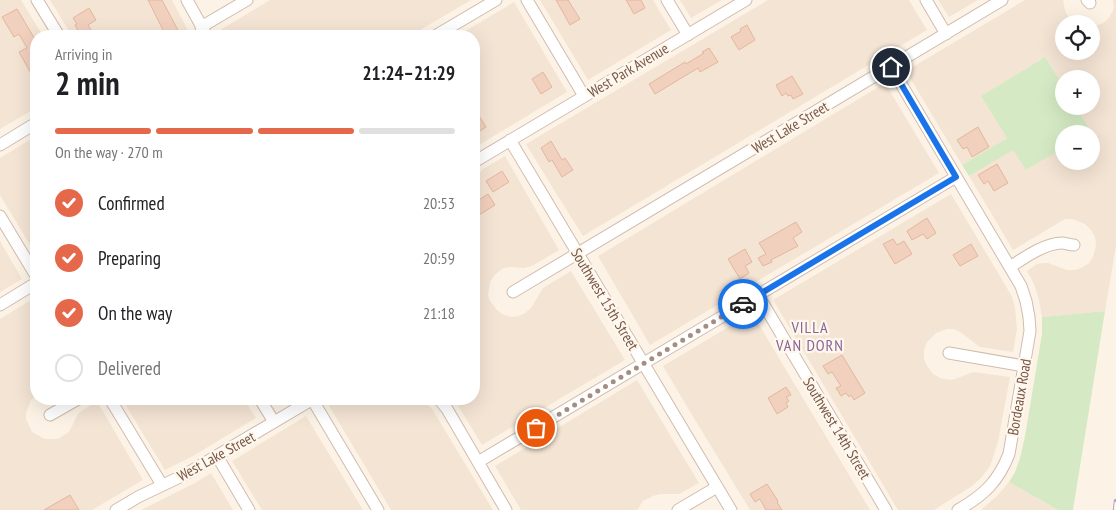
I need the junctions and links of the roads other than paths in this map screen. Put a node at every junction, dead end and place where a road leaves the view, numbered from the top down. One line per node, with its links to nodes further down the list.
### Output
1 (37, 0): 10 (street)
2 (187, 0): 11 (street)
3 (247, 0): 12 (street)
4 (496, 0): 13 (street)
5 (527, 0): 17 (street)
6 (667, 0): 15 (street)
7 (746, 0): 15 (street, West Park Avenue)
8 (926, 0): 14 (street)
9 (1002, 0): 14 (street, West Lake Street)
10 (55, 30)
11 (203, 30)
12 (207, 30)
13 (445, 30)
14 (946, 34): 16 (street, West Lake Street)
15 (688, 35): 17 (street, West Park Avenue)
16 (891, 67): 22 (street, Bordeaux Road); 25 (street, West Lake Street)
17 (584, 96): 19 (street, West Park Avenue)
18 (30, 127): 20 (street)
19 (510, 140): 21 (street, West Park Avenue); 25 (street, Southwest 15th Street)
20 (0, 145)
21 (480, 158)
22 (956, 177): 27 (street, Bordeaux Road); 30 (street)
23 (0, 216): 26 (street)
24 (1074, 245): 27 (street)
25 (578, 253): 29 (street, West Lake Street); 33 (street, Southwest 15th Street)
26 (30, 266)
27 (1010, 267): 34 (street, Bordeaux Road)
28 (30, 287): 31 (street)
29 (513, 292)
30 (758, 295): 33 (street); 53 (street, Southwest 14th Street)
31 (0, 305)
32 (949, 354): 34 (street)
33 (643, 364): 44 (street); 46 (street, Southwest 15th Street)
34 (1024, 366): 54 (street, Bordeaux Road)
35 (68, 405): 41 (street)
36 (114, 405): 45 (street)
37 (264, 405): 42 (street)
38 (303, 405): 42 (street, West Lake Street)
39 (317, 405): 49 (street)
40 (444, 405): 44 (street)
41 (50, 415)
42 (274, 422): 43 (street, West Lake Street)
43 (217, 456): 45 (street, West Lake Street); 48 (street)
44 (478, 462): 50 (street)
45 (162, 485): 47 (street, West Lake Street)
46 (717, 487): 51 (street); 52 (street, Southwest 15th Street)
47 (118, 510)
48 (249, 510)
49 (378, 510)
50 (506, 510)
51 (678, 510)
52 (731, 510)
53 (886, 510)
54 (958, 510)

